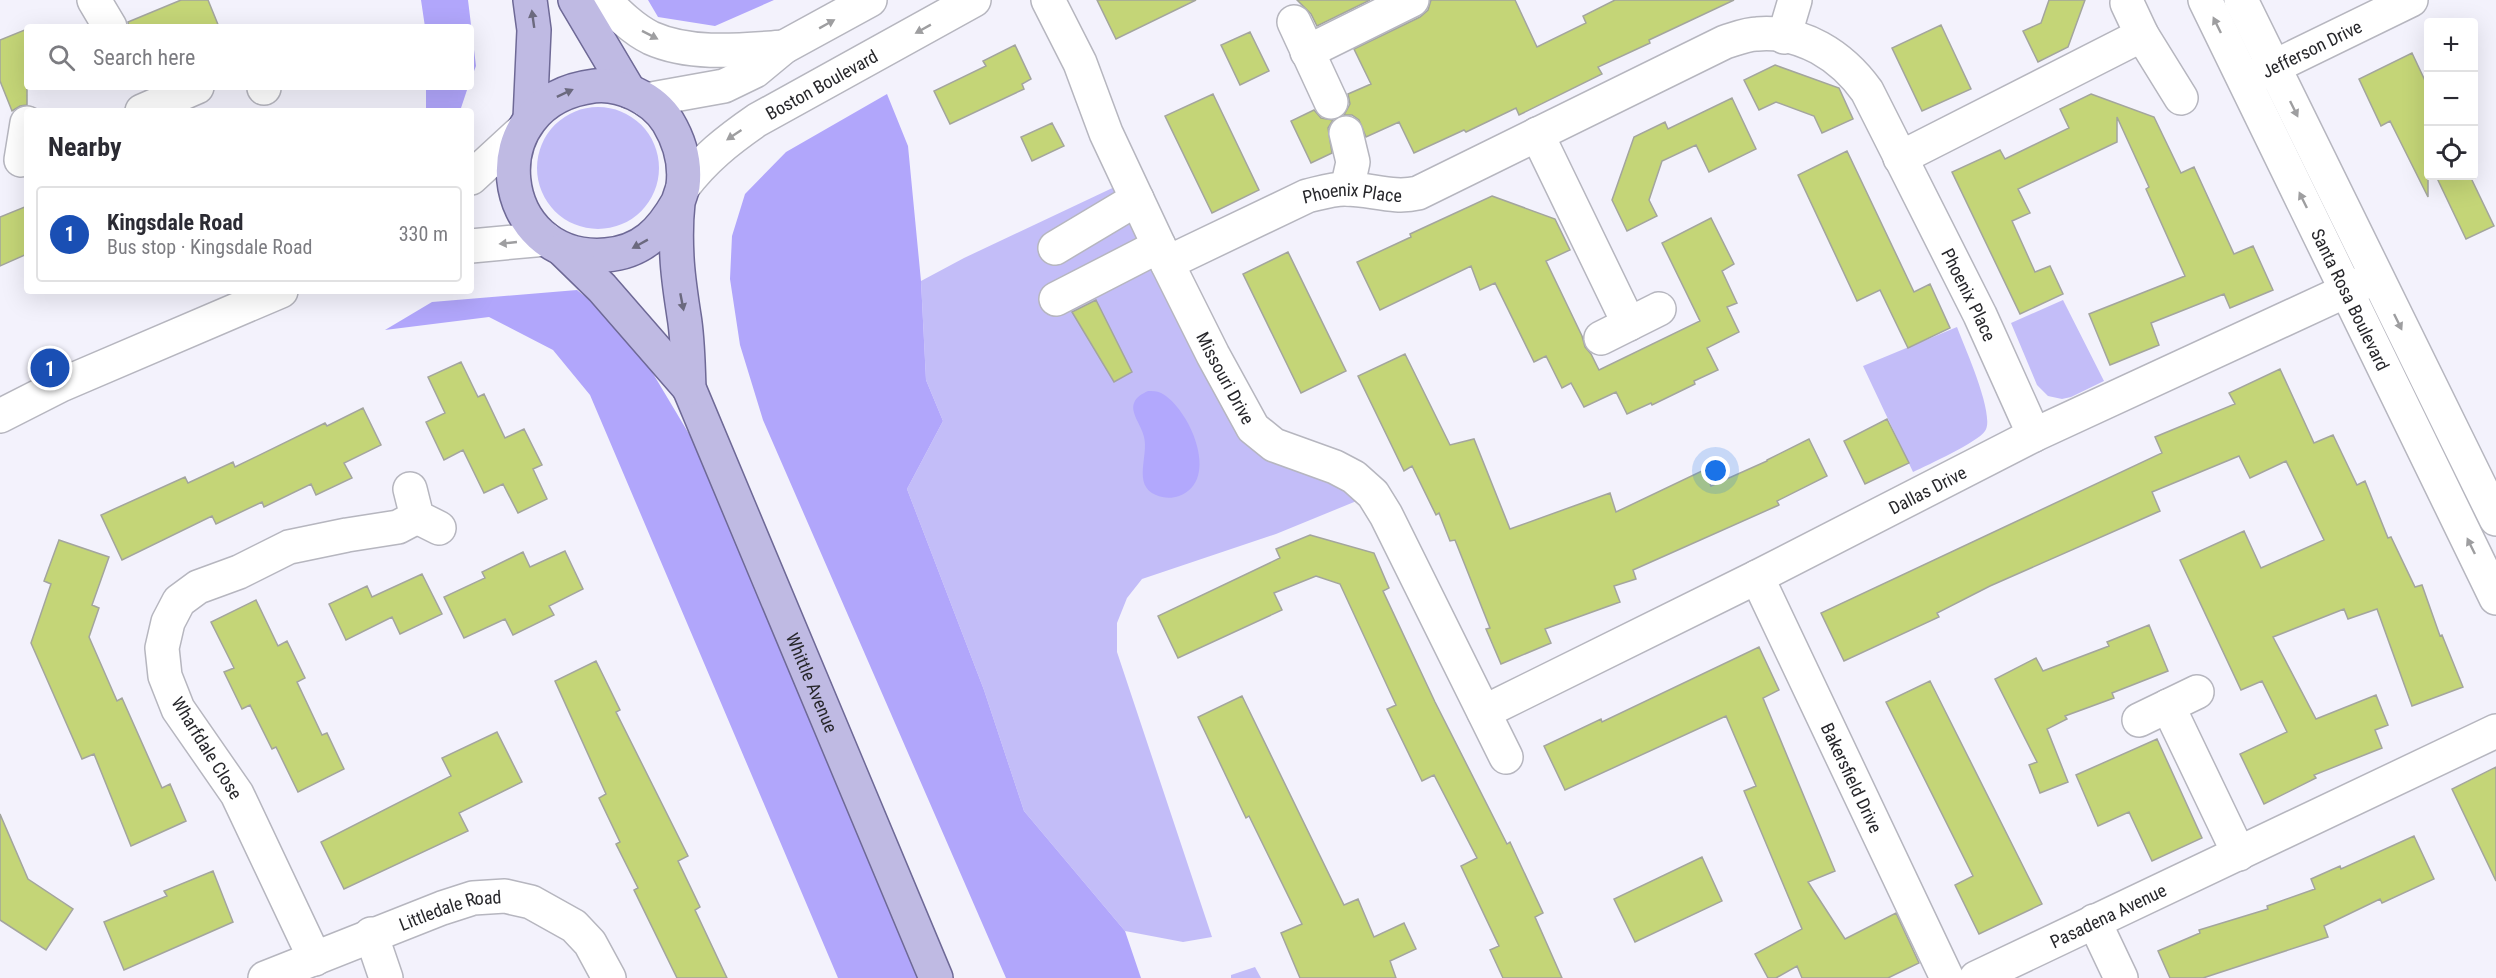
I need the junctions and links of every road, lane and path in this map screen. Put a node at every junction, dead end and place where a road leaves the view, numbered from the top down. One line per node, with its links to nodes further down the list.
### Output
1 (94, 0): 15 (street)
2 (530, 0): 27 (main road, one-way to 2)
3 (575, 0): 23 (main road)
4 (604, 0): 18 (street, one-way to 18)
5 (870, 0): 18 (street, one-way to 5)
6 (974, 0): 33 (street, Boston Boulevard, one-way to 33)
7 (1048, 0): 34 (street, Missouri Drive)
8 (1412, 0): 19 (street)
9 (1795, 0): 17 (street)
10 (2205, 0): 21 (street, Santa Rosa Boulevard, one-way to 10)
11 (2241, 0): 20 (street, Santa Rosa Boulevard)
12 (2411, 0): 20 (street, Jefferson Drive)
13 (2127, 3): 16 (street)
14 (1294, 22): 19 (street)
15 (108, 24)
16 (2142, 35): 24 (street); 30 (street)
17 (1784, 37): 29 (street, Phoenix Place); 30 (street, Phoenix Place)
18 (784, 47): 23 (street)
19 (1307, 52): 25 (street)
20 (2274, 67): 21 (street, Jefferson Drive); 39 (street, Santa Rosa Boulevard, one-way to 39)
21 (2245, 81): 40 (street, Santa Rosa Boulevard, one-way to 21)
22 (186, 90): 26 (street)
23 (638, 95): 27 (main road, one-way to 23); 33 (main road)
24 (2181, 98)
25 (1331, 102)
26 (141, 103)
27 (526, 126): 31 (street); 35 (main road)
28 (1346, 133): 32 (street)
29 (1537, 134): 32 (street, Phoenix Place); 43 (street)
30 (1900, 158): 46 (street, Phoenix Place)
31 (474, 175)
32 (1347, 189): 38 (street, Phoenix Place)
33 (680, 194): 35 (main road, one-way to 35); 44 (main road, Whittle Avenue, one-way to 44)
34 (1137, 199): 37 (street); 38 (street, Missouri Drive)
35 (555, 244): 36 (street, one-way to 36); 44 (main road, Whittle Avenue)
36 (474, 246)
37 (1055, 248)
38 (1163, 254): 42 (street, Phoenix Place); 55 (street, Missouri Drive)
39 (2376, 277): 40 (street, Dallas Drive); 47 (street, Santa Rosa Boulevard, one-way to 47)
40 (2346, 290): 46 (street, Dallas Drive); 48 (street, Santa Rosa Boulevard)
41 (274, 294): 45 (street)
42 (1056, 299)
43 (1659, 309)
44 (689, 388): 66 (main road, Whittle Avenue)
45 (0, 416)
46 (2034, 435): 51 (street, Dallas Drive)
47 (2487, 479): 48 (street); 50 (street, Santa Rosa Boulevard)
48 (2447, 497): 52 (street, Santa Rosa Boulevard, one-way to 48)
49 (422, 511): 62 (street, Wharfdale Close)
50 (2496, 519)
51 (1757, 577): 55 (street, Dallas Drive); 67 (street, Bakersfield Drive)
52 (2496, 598)
53 (2197, 692): 54 (street)
54 (2168, 706): 56 (street); 59 (street)
55 (1484, 712): 58 (street, Missouri Drive)
56 (2139, 720)
57 (2496, 731): 59 (street, Pasadena Avenue)
58 (1506, 757)
59 (2239, 854): 60 (street, Pasadena Avenue)
60 (2094, 921): 68 (street, Pasadena Avenue); 69 (street)
61 (371, 934): 62 (street, Littledale Road); 64 (street); 65 (street, Littledale Road)
62 (315, 959): 63 (street, Littledale Road)
63 (266, 978)
64 (386, 978)
65 (609, 978)
66 (936, 978)
67 (1947, 978)
68 (1976, 978)
69 (2121, 978)

